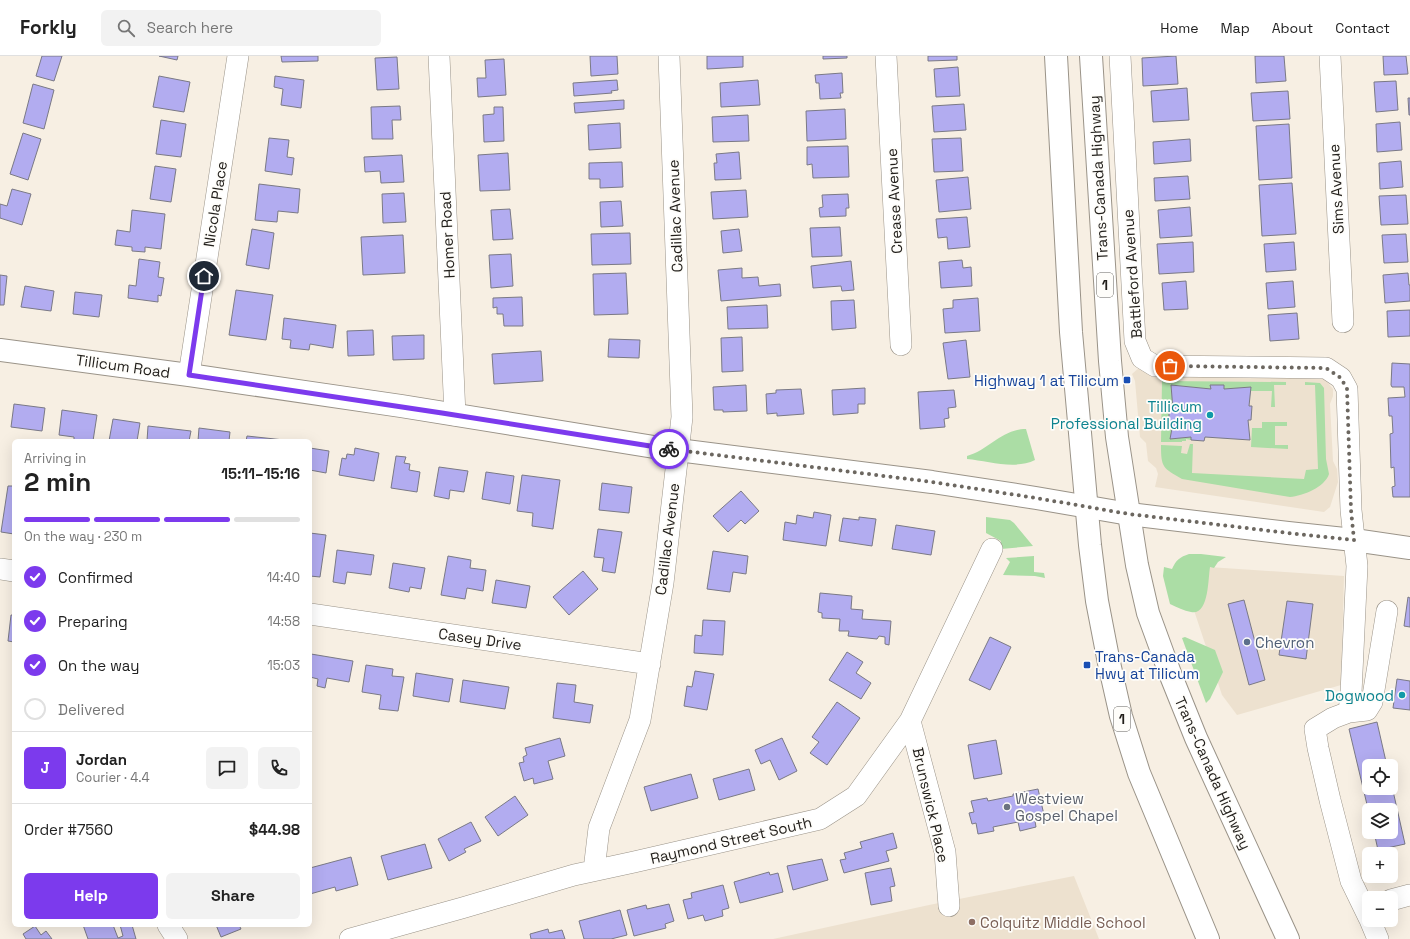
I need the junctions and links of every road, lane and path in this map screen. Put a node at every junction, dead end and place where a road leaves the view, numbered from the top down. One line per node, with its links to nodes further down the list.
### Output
1 (238, 56): 12 (street, Nicola Place)
2 (439, 56): 13 (street, Homer Road)
3 (669, 56): 14 (street, Cadillac Avenue)
4 (886, 56): 10 (street, Crease Avenue)
5 (1056, 56): 15 (main road, 1)
6 (1091, 56): 16 (main road, Trans-Canada Highway / 1)
7 (1120, 56): 17 (street, Battleford Avenue)
8 (1330, 56): 9 (street, Sims Avenue)
9 (1343, 322)
10 (900, 345)
11 (0, 350): 12 (main road, Tillicum Road)
12 (189, 375): 13 (main road, Tillicum Road)
13 (455, 415): 14 (main road, Tillicum Road)
14 (678, 450): 15 (main road, Tillicum Road); 24 (street, Cadillac Avenue)
15 (1086, 507): 16 (main road, Tillicum Road); 34 (main road, 1)
16 (1129, 514): 17 (main road, Tillicum Road); 37 (main road, Trans-Canada Highway / 1)
17 (1354, 540): 18 (main road, Tillicum Road); 25 (street)
18 (1410, 548)
19 (992, 549): 26 (street, Raymond Street South)
20 (0, 569): 21 (street)
21 (12, 571)
22 (1387, 611): 25 (street)
23 (312, 614): 24 (street, Casey Drive)
24 (650, 664): 27 (street, Cadillac Avenue)
25 (1349, 712): 31 (street)
26 (910, 721): 27 (street, Raymond Street South); 29 (street, Brunswick Place)
27 (594, 870): 36 (street, Raymond Street South)
28 (1410, 895): 30 (street)
29 (948, 898)
30 (1398, 898)
31 (1362, 902)
32 (169, 927): 35 (street)
33 (1373, 927): 38 (street)
34 (1203, 930)
35 (176, 939)
36 (350, 939)
37 (1288, 939)
38 (1378, 939)

